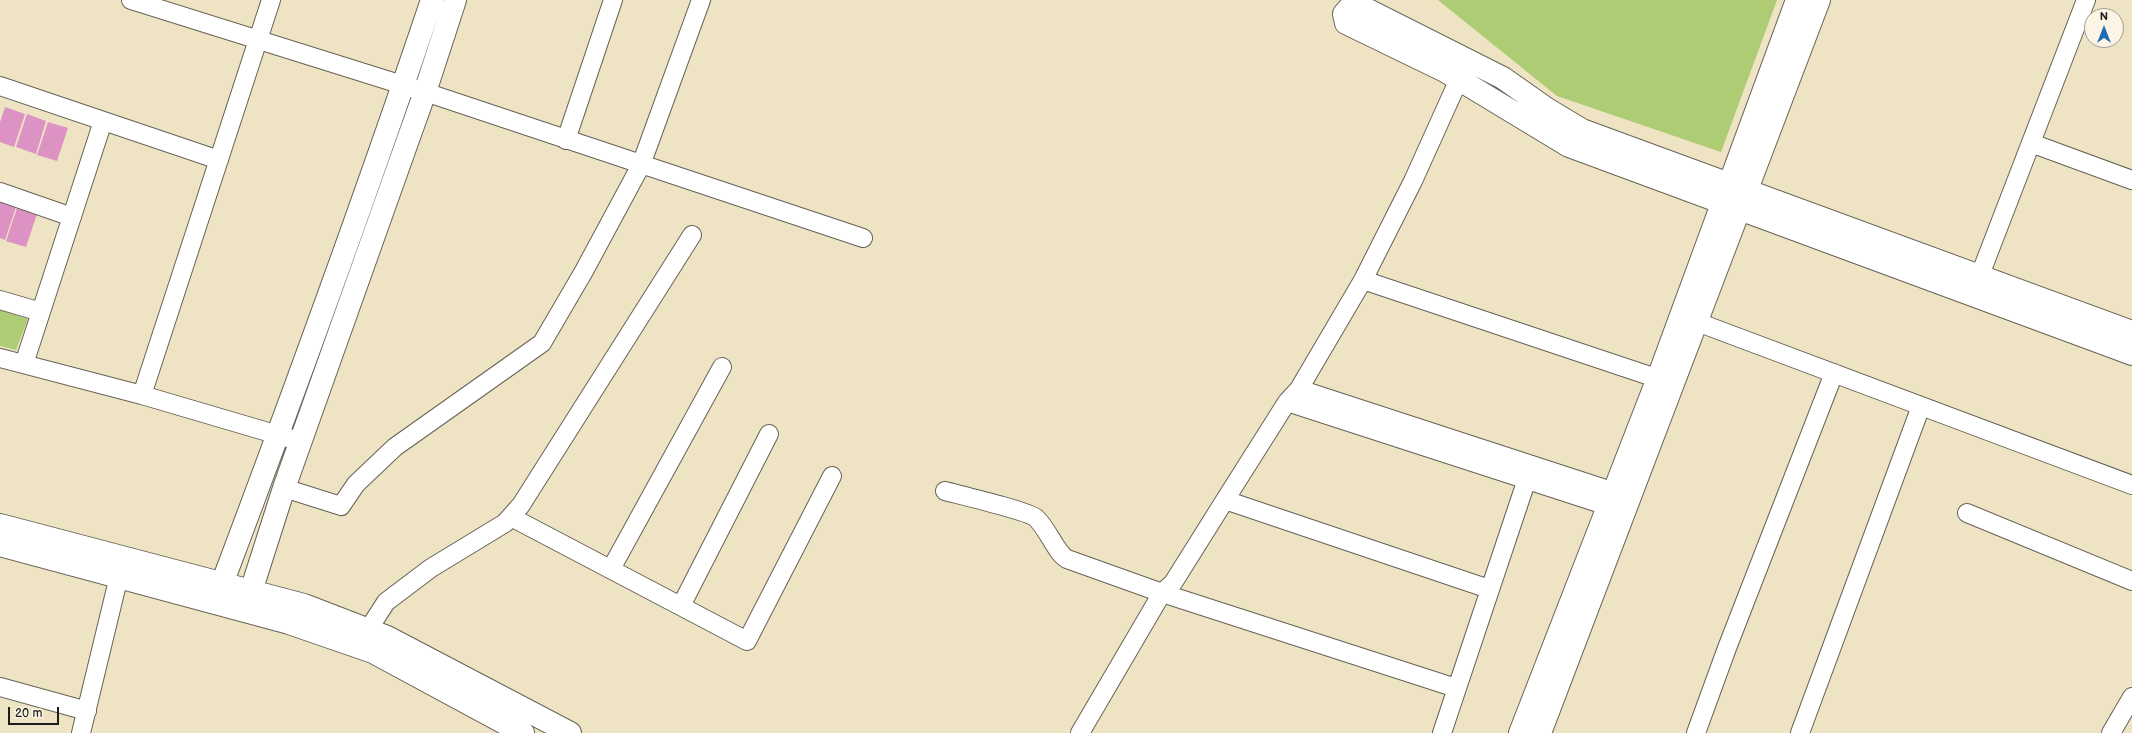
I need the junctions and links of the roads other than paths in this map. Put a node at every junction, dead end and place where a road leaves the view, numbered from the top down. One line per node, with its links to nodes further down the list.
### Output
1 (131, 0): 10 (street)
2 (271, 0): 10 (street)
3 (432, 0): 14 (street)
4 (455, 0): 15 (street)
5 (612, 0): 17 (street)
6 (700, 0): 20 (street)
7 (1797, 0): 23 (street)
8 (1818, 0): 23 (street)
9 (2086, 0): 18 (street)
10 (258, 40): 14 (street); 19 (street)
11 (1468, 60): 12 (street); 12 (street); 23 (street)
12 (1458, 79): 23 (street); 28 (street)
13 (0, 86): 16 (street)
14 (403, 86): 15 (street); 43 (street)
15 (424, 92): 17 (street); 44 (street)
16 (104, 121): 19 (street); 24 (street)
17 (566, 140): 20 (street)
18 (2031, 143): 21 (street); 27 (street)
19 (219, 160): 39 (street)
20 (641, 165): 26 (street); 48 (street)
21 (2132, 180)
22 (0, 192): 24 (street)
23 (1735, 197): 27 (street); 31 (street); 33 (street); 38 (street)
24 (72, 217): 30 (street)
25 (692, 235): 53 (street)
26 (863, 238)
27 (1980, 275): 32 (street)
28 (1363, 280): 38 (street); 40 (street)
29 (0, 300): 30 (street)
30 (41, 312): 35 (street)
31 (1698, 322): 37 (street); 38 (street)
32 (2132, 332)
33 (2132, 354)
34 (0, 358): 35 (street)
35 (24, 364): 39 (street)
36 (722, 367): 56 (street)
37 (1834, 373): 41 (street); 76 (street)
38 (1666, 381): 51 (street)
39 (142, 395): 43 (street)
40 (1293, 395): 45 (street); 50 (street)
41 (1920, 406): 47 (street); 77 (street)
42 (769, 434): 63 (street)
43 (278, 435): 44 (street); 60 (street)
44 (302, 442): 48 (street)
45 (1529, 472): 51 (street); 59 (street)
46 (832, 476): 63 (street)
47 (2132, 485)
48 (284, 488): 62 (street)
49 (945, 491): 61 (street)
50 (1225, 500): 59 (street); 61 (street)
51 (1619, 502): 74 (street); 75 (street)
52 (1967, 513): 58 (street)
53 (511, 517): 56 (street); 64 (street)
54 (0, 525): 60 (street)
55 (0, 545): 57 (street)
56 (611, 570): 63 (street)
57 (119, 576): 60 (street); 68 (street)
58 (2132, 581)
59 (1489, 589): 66 (street)
60 (220, 593): 62 (street)
61 (1162, 594): 66 (street); 72 (street)
62 (247, 601): 64 (street); 70 (street)
63 (681, 606)
64 (368, 630): 71 (street)
65 (0, 687): 68 (street)
66 (1456, 688): 73 (street)
67 (2132, 697): 78 (street)
68 (87, 711): 69 (street)
69 (81, 733)
70 (524, 733)
71 (570, 733)
72 (1080, 733)
73 (1442, 733)
74 (1520, 733)
75 (1540, 733)
76 (1696, 733)
77 (1800, 733)
78 (2111, 733)

